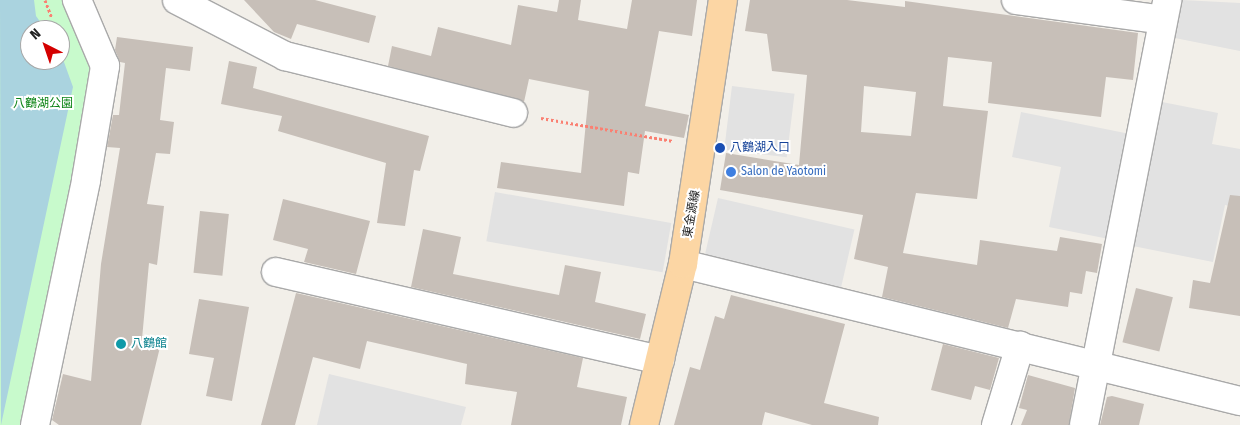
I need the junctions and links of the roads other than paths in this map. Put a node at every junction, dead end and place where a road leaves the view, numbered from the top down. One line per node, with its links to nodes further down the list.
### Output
1 (77, 0): 13 (street)
2 (177, 0): 6 (street)
3 (723, 0): 7 (main road, 東金源線)
4 (1016, 0): 5 (street)
5 (1165, 10): 11 (street)
6 (513, 113)
7 (683, 264): 9 (street); 10 (main road, 東金源線)
8 (276, 272): 10 (street)
9 (1020, 346): 11 (street); 15 (street)
10 (660, 360): 14 (main road, 東金源線)
11 (1094, 364): 12 (street); 16 (street)
12 (1240, 401)
13 (35, 425)
14 (644, 425)
15 (996, 425)
16 (1084, 425)

